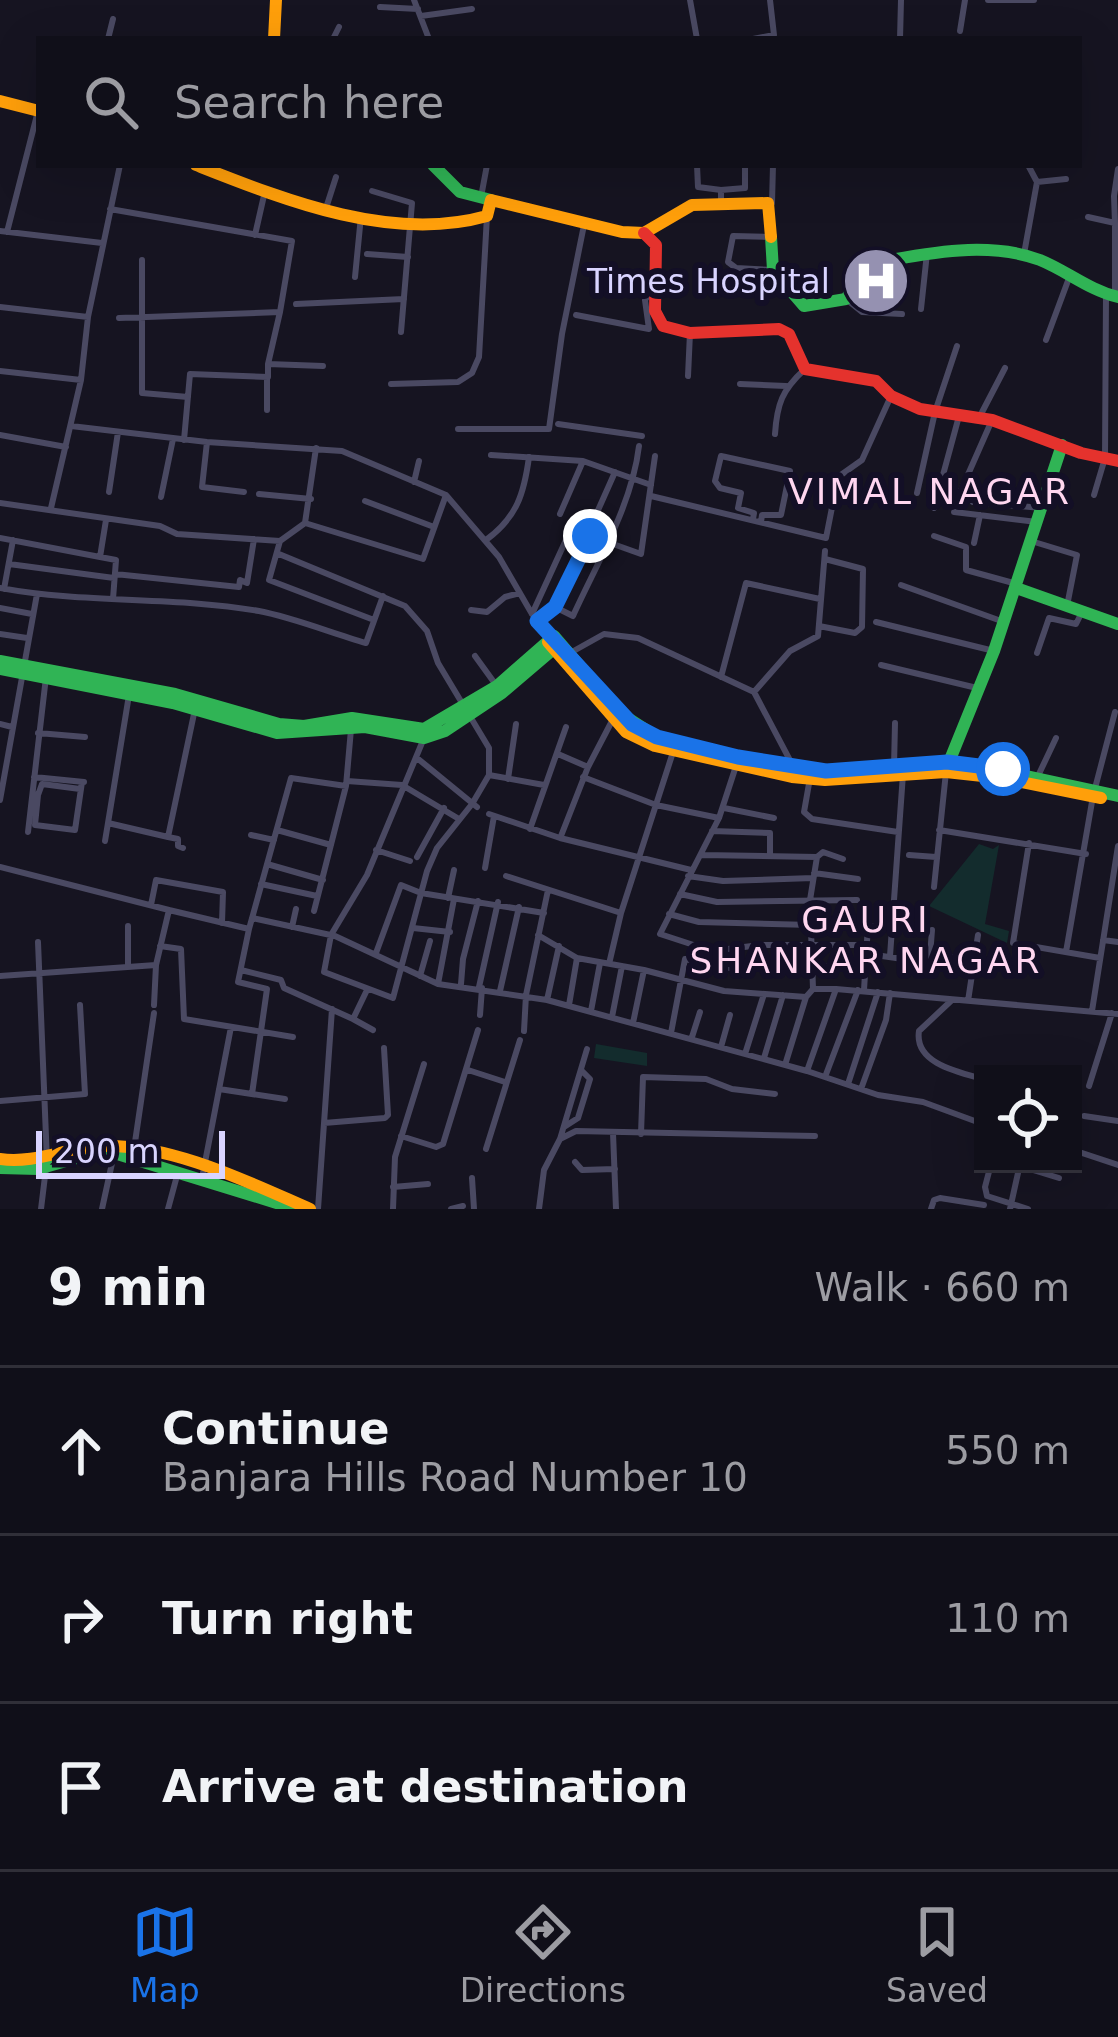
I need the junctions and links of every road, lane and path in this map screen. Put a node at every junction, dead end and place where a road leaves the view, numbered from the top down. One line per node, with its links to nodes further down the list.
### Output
1 (276, 0): 15 (main road)
2 (690, 0): 17 (street)
3 (770, 0): 18 (street)
4 (901, 0): 19 (street)
5 (965, 0): 13 (street)
6 (988, 0): 7 (street)
7 (1034, 0)
8 (380, 7): 9 (street)
9 (418, 8): 10 (street)
10 (472, 9)
11 (113, 19): 14 (street)
12 (339, 27): 16 (street)
13 (960, 31)
14 (109, 36)
15 (274, 36)
16 (334, 36)
17 (696, 36)
18 (769, 36)
19 (899, 36)
20 (0, 100): 21 (main road)
21 (36, 110)
22 (36, 121): 48 (street)
23 (119, 168): 41 (street)
24 (205, 168): 35 (main road)
25 (438, 168): 38 (main road)
26 (487, 168): 38 (street)
27 (697, 168): 37 (street)
28 (746, 168): 37 (street)
29 (773, 168): 39 (street)
30 (1030, 168): 34 (street)
31 (1118, 169): 45 (street)
32 (336, 177): 40 (street)
33 (1066, 179): 34 (street)
34 (1037, 182): 55 (street)
35 (266, 188): 40 (main road); 50 (street)
36 (372, 191): 47 (street)
37 (721, 196): 49 (main road); 51 (main road)
38 (486, 199): 43 (main road); 46 (main road)
39 (772, 203)
40 (326, 208): 42 (main road)
41 (110, 209): 50 (street); 52 (street)
42 (362, 216): 47 (main road); 59 (street)
43 (487, 216): 47 (main road); 87 (street)
44 (1088, 217): 45 (street)
45 (1115, 223): 62 (street)
46 (584, 225): 49 (main road); 97 (street)
47 (411, 227): 56 (street)
48 (3, 231): 52 (street)
49 (644, 232): 61 (main road)
50 (255, 235): 68 (street)
51 (771, 238): 58 (main road); 58 (street)
52 (102, 243): 72 (street)
53 (927, 253): 55 (main road); 64 (main road); 67 (street)
54 (367, 254): 56 (street)
55 (1024, 255): 60 (main road)
56 (408, 257): 63 (street)
57 (142, 260): 71 (street)
58 (773, 270): 64 (main road)
59 (355, 277)
60 (1069, 278): 62 (main road); 76 (street)
61 (655, 286): 70 (street); 75 (main road)
62 (1113, 296): 113 (street)
63 (404, 299): 65 (street); 74 (street)
64 (846, 299): 69 (street)
65 (296, 304)
66 (0, 307): 72 (street)
67 (921, 309)
68 (280, 312): 71 (street); 78 (street)
69 (902, 314)
70 (576, 315)
71 (143, 316): 73 (street); 90 (street)
72 (88, 317): 85 (street)
73 (119, 318)
74 (401, 332)
75 (690, 333): 81 (main road); 83 (street)
76 (1046, 340)
77 (957, 346): 92 (street)
78 (268, 364): 79 (street); 84 (street)
79 (323, 366)
80 (1005, 368): 94 (street)
81 (805, 369): 88 (street); 89 (main road)
82 (0, 371): 85 (street)
83 (688, 376)
84 (268, 377): 90 (street); 91 (street)
85 (81, 380): 96 (street)
86 (740, 384): 88 (street)
87 (391, 385)
88 (786, 386): 99 (street)
89 (891, 396): 92 (main road); 137 (street)
90 (188, 397): 103 (street)
91 (267, 410)
92 (934, 412): 93 (main road); 121 (street)
93 (959, 416): 94 (main road); 132 (street)
94 (985, 419): 105 (main road); 134 (street)
95 (558, 424): 101 (street)
96 (71, 426): 98 (street); 107 (street)
97 (458, 429)
98 (118, 432): 102 (street); 119 (street)
99 (775, 434)
100 (0, 435): 107 (street)
101 (642, 436)
102 (173, 439): 103 (street); 126 (street)
103 (184, 440): 104 (street)
104 (207, 442): 108 (street); 120 (street)
105 (1062, 445): 113 (main road); 135 (main road)
106 (639, 446): 116 (street)
107 (66, 447): 131 (street)
108 (316, 448): 117 (street); 127 (street)
109 (491, 455): 111 (street)
110 (655, 456): 118 (street)
111 (529, 457): 114 (street); 145 (street)
112 (419, 460): 117 (street)
113 (1112, 460): 123 (street)
114 (583, 461): 115 (street); 133 (street)
115 (615, 472): 116 (street); 140 (street)
116 (632, 478): 118 (street); 148 (street)
117 (414, 482): 124 (street)
118 (651, 485): 125 (street)
119 (109, 492)
120 (244, 492)
121 (917, 493)
122 (259, 494): 127 (street)
123 (1094, 495)
124 (446, 496): 139 (street); 145 (street)
125 (651, 496): 137 (street); 148 (street)
126 (160, 497)
127 (311, 499): 138 (street)
128 (365, 501): 139 (street)
129 (973, 502): 135 (street)
130 (0, 503): 131 (street)
131 (51, 508): 136 (street)
132 (934, 508)
133 (560, 514)
134 (980, 515): 135 (street); 149 (street)
135 (1039, 515): 147 (main road)
136 (106, 520): 143 (street); 151 (street)
137 (757, 521): 137 (street)
138 (305, 523): 139 (street); 146 (street)
139 (434, 527)
140 (590, 536): 148 (street); 164 (street); 170 (street)
141 (934, 536): 155 (street)
142 (0, 538): 144 (street)
143 (254, 539): 146 (street); 153 (street)
144 (13, 540): 151 (street); 152 (street)
145 (486, 540): 157 (street)
146 (280, 541): 150 (street)
147 (1031, 541): 155 (main road); 163 (street)
148 (608, 542): 164 (street)
149 (974, 543)
150 (279, 554): 159 (street); 171 (street)
151 (100, 557): 153 (street)
152 (9, 564): 153 (street); 156 (street)
153 (115, 576): 160 (street)
154 (901, 585): 173 (street)
155 (1017, 586): 163 (main road); 173 (main road)
156 (2, 588): 158 (street)
157 (520, 592): 166 (street); 170 (street)
158 (37, 594): 160 (street); 169 (street)
159 (383, 596): 171 (street); 192 (street)
160 (112, 598): 168 (street)
161 (820, 599): 175 (street); 175 (street); 186 (street)
162 (264, 601): 168 (street)
163 (1067, 606): 167 (main road)
164 (555, 607): 170 (street)
165 (0, 608): 169 (street)
166 (471, 610)
167 (1082, 611): 174 (main road); 180 (street)
168 (262, 612): 171 (street)
169 (32, 614): 177 (street)
170 (534, 617): 178 (street)
171 (374, 620)
172 (876, 622): 179 (street)
173 (1004, 622): 179 (main road)
174 (1118, 624)
175 (819, 626): 190 (street)
176 (0, 634): 177 (street)
177 (27, 638): 184 (street)
178 (557, 645): 186 (street); 189 (main road); 194 (main road); 205 (main road)
179 (994, 651): 187 (main road)
180 (1037, 653)
181 (475, 656): 189 (street)
182 (881, 664): 187 (street)
183 (0, 665): 184 (main road)
184 (21, 669): 185 (main road); 188 (main road); 199 (street)
185 (46, 677): 188 (main road); 201 (street)
186 (721, 677): 190 (street)
187 (980, 688): 210 (main road)
188 (130, 689): 191 (main road); 235 (street)
189 (500, 690): 192 (main road)
190 (754, 692): 212 (street)
191 (196, 704): 195 (main road); 243 (street)
192 (467, 711): 195 (main road); 203 (main road); 213 (street)
193 (1115, 712): 224 (street)
194 (614, 719): 205 (main road); 209 (street)
195 (351, 722): 203 (main road); 221 (street)
196 (896, 722): 211 (street)
197 (0, 724): 199 (street)
198 (516, 724): 217 (street)
199 (12, 727): 219 (street)
200 (566, 727): 206 (street)
201 (38, 733): 202 (street); 215 (street)
202 (85, 737)
203 (424, 738): 207 (street)
204 (1056, 738): 214 (street)
205 (675, 746): 208 (main road); 229 (street)
206 (558, 754): 209 (street); 223 (street)
207 (418, 758): 222 (street); 228 (street)
208 (737, 761): 212 (main road); 231 (street)
209 (588, 767): 216 (street)
210 (947, 767): 211 (main road); 214 (main road); 224 (main road); 238 (street)
211 (899, 771): 212 (main road); 218 (main road); 241 (street)
212 (793, 772): 218 (main road)
213 (489, 775): 217 (street); 228 (street)
214 (1038, 776): 224 (main road)
215 (34, 777): 220 (street); 225 (street)
216 (583, 777): 229 (street); 244 (street)
217 (508, 778): 223 (street)
218 (810, 778): 241 (street)
219 (2, 780): 227 (street)
220 (82, 784): 225 (street); 225 (street)
221 (346, 784): 222 (street); 237 (street); 248 (street)
222 (402, 785): 230 (street); 251 (street)
223 (545, 786): 236 (street)
224 (1094, 793): 226 (main road); 252 (street)
225 (35, 794): 240 (street)
226 (1118, 799)
227 (0, 800)
228 (475, 805): 234 (street)
229 (656, 805): 232 (street); 258 (street)
230 (444, 808): 234 (street); 251 (street)
231 (724, 808): 232 (street); 233 (street)
232 (719, 818): 239 (street)
233 (774, 818)
234 (460, 820): 272 (street)
235 (108, 823): 243 (street); 246 (street)
236 (530, 829): 244 (street); 262 (street)
237 (277, 830): 245 (street); 248 (street)
238 (939, 830): 247 (street); 256 (street)
239 (712, 831): 253 (street); 255 (street)
240 (28, 832)
241 (898, 832): 294 (street)
242 (251, 835): 245 (street)
243 (168, 837): 250 (street)
244 (560, 838): 258 (street)
245 (274, 840): 260 (street)
246 (105, 841)
247 (1029, 843): 252 (street); 310 (street)
248 (333, 845): 268 (street)
249 (1118, 846): 302 (street)
250 (183, 848)
251 (376, 850): 299 (street)
252 (1086, 854): 310 (street)
253 (700, 855): 255 (street); 264 (street)
254 (909, 855): 256 (street)
255 (770, 856): 257 (street)
256 (937, 856): 270 (street)
257 (817, 857): 259 (street); 266 (street)
258 (641, 858): 264 (street); 286 (street)
259 (843, 859)
260 (267, 864): 268 (street); 269 (street)
261 (0, 866): 280 (street)
262 (485, 868)
263 (454, 869): 275 (street)
264 (690, 873): 266 (street); 273 (street)
265 (506, 876): 271 (street)
266 (813, 876): 267 (street); 276 (street)
267 (858, 879)
268 (323, 880): 274 (street)
269 (261, 884): 274 (street); 288 (street)
270 (934, 887)
271 (548, 890): 285 (street); 286 (street)
272 (421, 893): 275 (street); 296 (street); 311 (street)
273 (680, 894): 276 (street); 287 (street)
274 (318, 896): 284 (street)
275 (451, 898): 277 (street); 298 (street)
276 (810, 900): 278 (street); 290 (street)
277 (478, 901): 279 (street); 331 (street)
278 (857, 901)
279 (498, 902): 281 (street); 332 (street)
280 (151, 905): 283 (street); 289 (street)
281 (519, 907): 285 (street); 337 (street)
282 (296, 909): 293 (street)
283 (169, 910): 289 (street); 307 (street)
284 (314, 911)
285 (544, 913): 300 (street)
286 (621, 913): 317 (street)
287 (669, 914): 290 (street); 306 (street)
288 (252, 918): 293 (street); 295 (street)
289 (222, 922): 295 (street)
290 (813, 923): 292 (street); 306 (street)
291 (128, 926): 322 (street)
292 (868, 926): 294 (street); 309 (street)
293 (292, 927): 299 (street)
294 (891, 927): 312 (street)
295 (249, 928): 324 (street)
296 (413, 928): 298 (street); 323 (street)
297 (932, 930): 314 (street)
298 (450, 932): 330 (street)
299 (331, 935): 311 (street); 335 (street)
300 (538, 935): 308 (street); 341 (street)
301 (977, 935): 314 (street)
302 (1103, 940): 304 (street); 315 (street)
303 (430, 941): 328 (street)
304 (1118, 942)
305 (38, 943): 326 (street)
306 (814, 944): 309 (street); 318 (street)
307 (160, 946): 319 (street); 359 (street)
308 (559, 946): 313 (street); 344 (street)
309 (868, 949): 312 (street); 321 (street)
310 (1066, 952): 315 (street)
311 (376, 954): 323 (street)
312 (890, 956): 316 (street)
313 (578, 958): 317 (street); 348 (street)
314 (974, 958): 346 (street)
315 (1100, 958): 351 (street)
316 (924, 962)
317 (605, 964): 320 (street); 350 (street)
318 (814, 964): 321 (street); 329 (street); 333 (street)
319 (156, 965): 322 (street); 396 (street)
320 (622, 965): 325 (street); 356 (street)
321 (866, 966): 336 (street)
322 (128, 967): 326 (street)
323 (403, 967): 328 (street); 335 (street)
324 (241, 970): 349 (street); 362 (street)
325 (644, 970): 329 (street); 358 (street)
326 (39, 973): 327 (street); 384 (street)
327 (0, 976)
328 (420, 976): 330 (street)
329 (680, 981): 340 (street); 363 (street)
330 (438, 984): 331 (street)
331 (461, 985): 332 (street)
332 (481, 988): 337 (street); 354 (street)
333 (812, 988): 334 (street); 343 (street)
334 (836, 989): 336 (street); 374 (street)
335 (367, 990): 357 (street)
336 (861, 990): 338 (street); 376 (street)
337 (500, 991): 341 (street)
338 (878, 992): 339 (street); 378 (street)
339 (890, 993): 345 (street); 381 (street)
340 (764, 994): 342 (street); 369 (street)
341 (526, 995): 344 (street); 377 (street)
342 (783, 995): 343 (street); 370 (street)
343 (806, 997): 372 (street)
344 (547, 1000): 348 (street)
345 (952, 1000): 346 (street); 375 (street)
346 (968, 1001): 351 (street)
347 (80, 1005): 384 (street)
348 (568, 1005): 350 (street)
349 (332, 1009): 357 (street); 390 (street)
350 (591, 1011): 356 (street)
351 (1092, 1011): 353 (street)
352 (700, 1012): 365 (street)
353 (1115, 1014): 379 (street)
354 (480, 1015)
355 (730, 1015): 366 (street)
356 (613, 1017): 358 (street)
357 (353, 1019): 360 (street)
358 (633, 1023): 363 (street)
359 (231, 1027): 362 (street); 380 (street)
360 (373, 1030)
361 (478, 1030): 373 (street)
362 (260, 1032): 364 (street); 382 (street)
363 (671, 1033): 365 (street)
364 (293, 1036)
365 (692, 1039): 366 (street)
366 (721, 1047): 369 (street)
367 (384, 1048): 390 (street)
368 (587, 1049): 395 (street)
369 (745, 1054): 370 (street)
370 (764, 1058): 372 (street)
371 (424, 1064): 393 (street)
372 (785, 1065): 374 (street)
373 (468, 1070): 377 (street); 393 (street)
374 (807, 1071): 376 (street)
375 (974, 1076)
376 (825, 1077): 378 (street)
377 (505, 1082): 397 (street)
378 (848, 1084): 381 (street)
379 (1089, 1086)
380 (219, 1089): 382 (street); 406 (street)
381 (861, 1089): 388 (street)
382 (252, 1094): 385 (street)
383 (775, 1094): 392 (street)
384 (44, 1098): 386 (street); 402 (street)
385 (285, 1099)
386 (0, 1101)
387 (1084, 1116): 389 (street)
388 (974, 1121)
389 (1118, 1121)
390 (324, 1123): 421 (street)
391 (613, 1133): 392 (street); 395 (street); 404 (street)
392 (641, 1134): 394 (street)
393 (401, 1136): 413 (street)
394 (815, 1136)
395 (560, 1139): 424 (street)
396 (134, 1148): 402 (main road); 406 (main road)
397 (486, 1149)
398 (114, 1153): 402 (main road); 405 (main road); 418 (street)
399 (1082, 1153): 403 (street)
400 (575, 1162): 404 (street)
401 (0, 1164): 402 (main road)
402 (47, 1164): 417 (street)
403 (1118, 1165)
404 (614, 1169): 425 (street)
405 (178, 1171): 406 (main road); 419 (street)
406 (203, 1173): 420 (main road); 421 (main road)
407 (989, 1173): 416 (street)
408 (1018, 1173): 416 (street)
409 (1044, 1173): 411 (street)
410 (472, 1178): 415 (street)
411 (1059, 1178)
412 (428, 1184): 413 (street)
413 (393, 1186): 422 (street)
414 (984, 1204): 426 (street)
415 (470, 1206): 423 (street)
416 (1010, 1207): 427 (street)
417 (41, 1209)
418 (102, 1209)
419 (168, 1209)
420 (296, 1209)
421 (314, 1209)
422 (393, 1209)
423 (451, 1209)
424 (539, 1209)
425 (616, 1209)
426 (931, 1209)
427 (1028, 1209)

